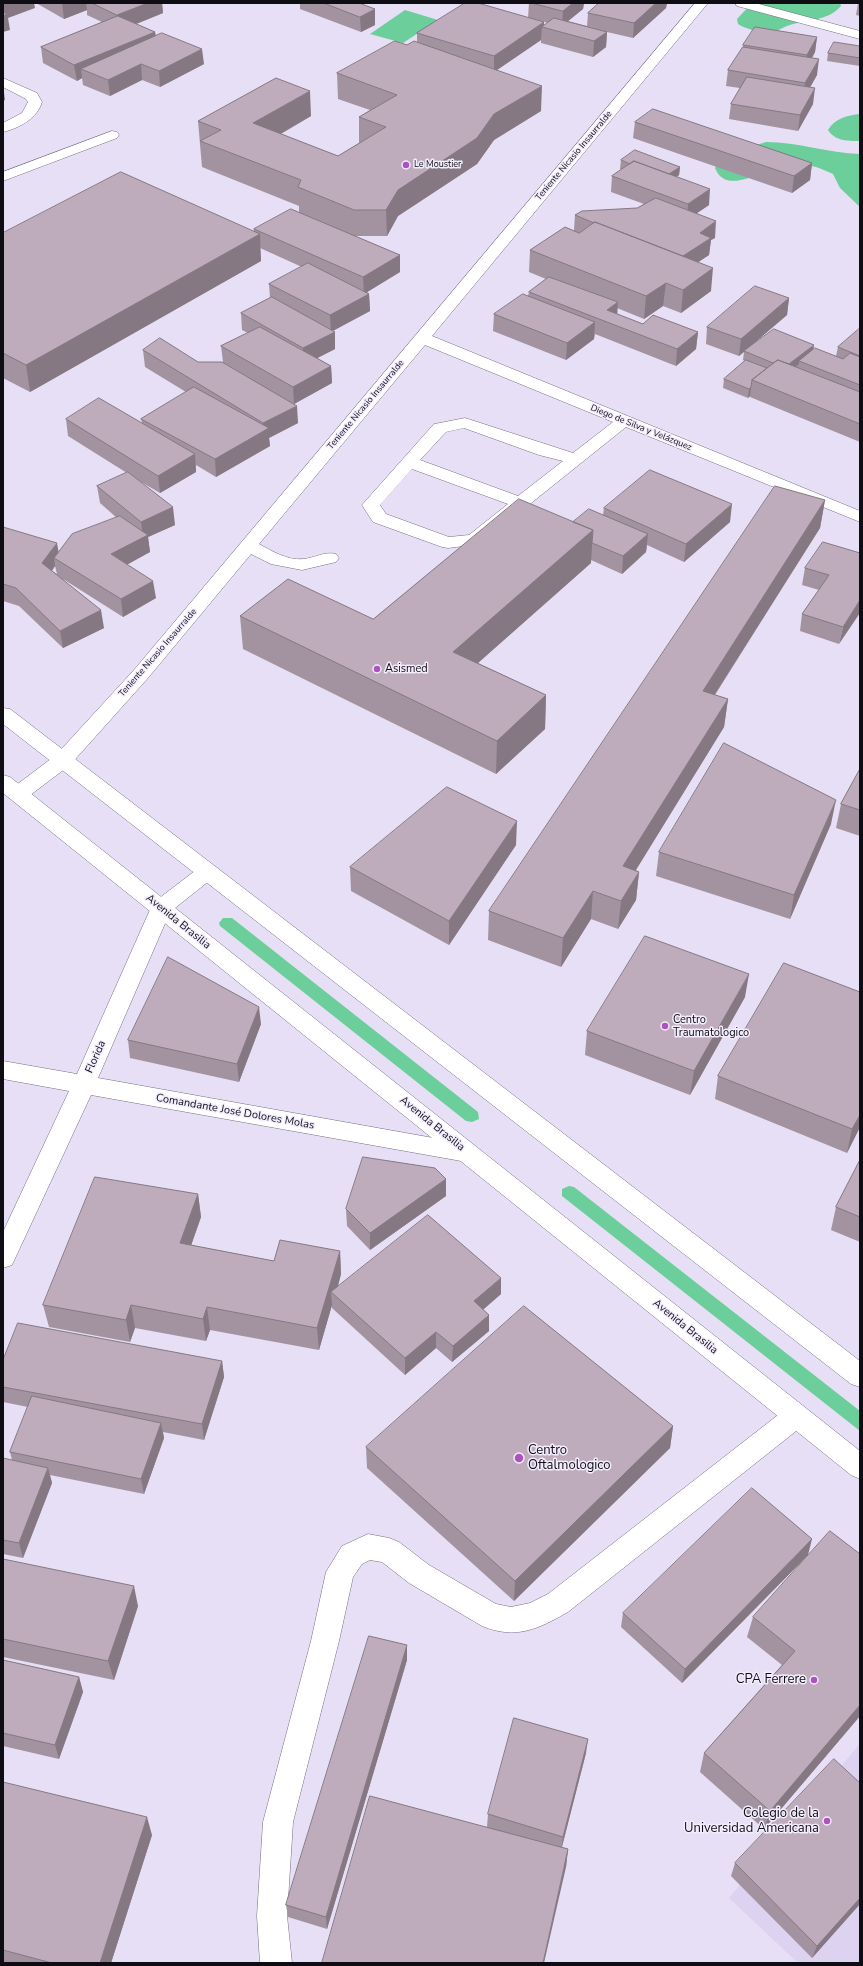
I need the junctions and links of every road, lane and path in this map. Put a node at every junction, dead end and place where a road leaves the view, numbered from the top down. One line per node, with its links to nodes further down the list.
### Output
1 (702, 3): 8 (street, Teniente Nicasio Insaurralde)
2 (741, 3): 3 (street)
3 (860, 35)
4 (3, 82): 5 (street)
5 (3, 128)
6 (112, 135): 7 (street)
7 (3, 177)
8 (422, 338): 9 (street, Diego de Silva y Velázquez); 14 (street, Teniente Nicasio Insaurralde)
9 (624, 421): 10 (street); 13 (street, Diego de Silva y Velázquez)
10 (575, 459): 11 (street); 12 (street)
11 (409, 462): 12 (street); 12 (street)
12 (520, 503)
13 (860, 518)
14 (248, 546): 15 (street); 17 (street, Teniente Nicasio Insaurralde)
15 (330, 558)
16 (3, 714): 17 (street)
17 (63, 760): 18 (street, Teniente Nicasio Insaurralde); 19 (street)
18 (10, 788): 20 (street, Avenida Brasilia)
19 (207, 872): 20 (street, Florida); 25 (street)
20 (161, 908): 22 (street, Florida); 23 (street, Avenida Brasilia)
21 (3, 1070): 22 (street, Comandante José Dolores Molas)
22 (83, 1086): 23 (street, Comandante José Dolores Molas); 24 (street, Florida)
23 (467, 1153): 26 (street, Avenida Brasilia)
24 (3, 1258)
25 (860, 1376)
26 (796, 1416): 27 (street, Avenida Brasilia); 28 (street)
27 (860, 1467)
28 (276, 1963)

